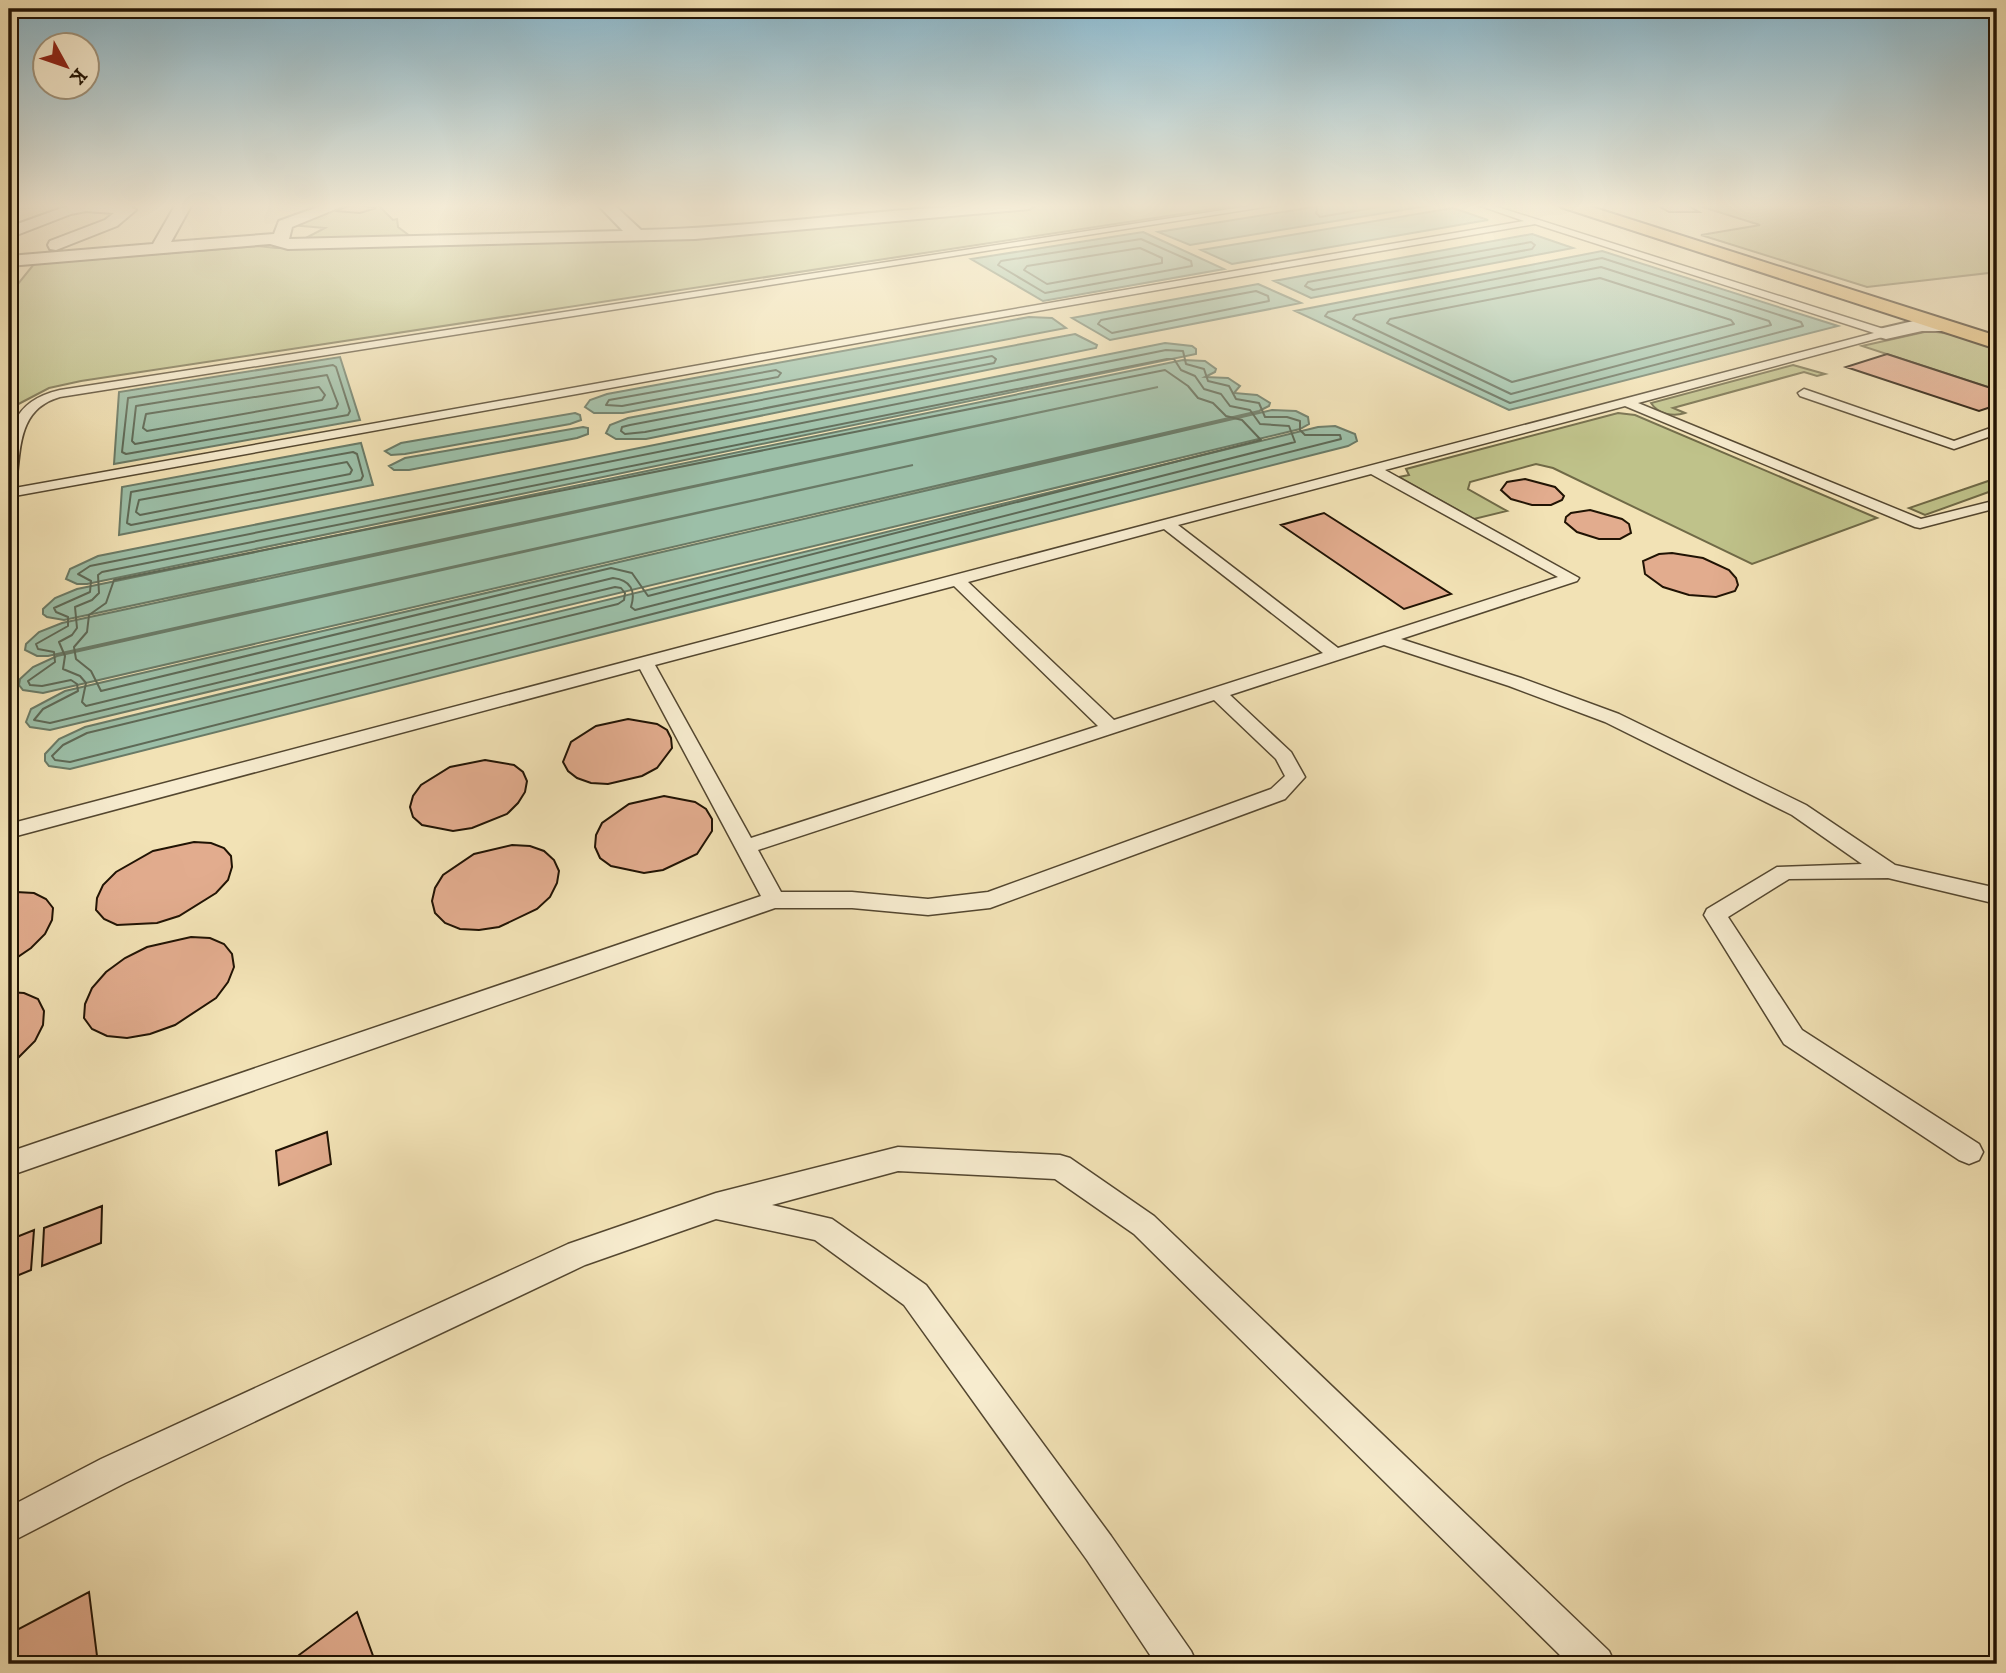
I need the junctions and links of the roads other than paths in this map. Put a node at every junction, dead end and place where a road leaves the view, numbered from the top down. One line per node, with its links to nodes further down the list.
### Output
1 (775, 282): 14 (lane)
2 (1187, 282): 15 (lane)
3 (1725, 282): 7 (lane)
4 (1817, 282): 6 (main road)
5 (1825, 282): 6 (main road)
6 (1949, 323): 7 (street); 8 (main road); 9 (main road)
7 (1886, 333): 11 (lane)
8 (1997, 335)
9 (1997, 343)
10 (1804, 393): 12 (lane)
11 (1626, 402): 13 (lane); 16 (lane)
12 (1996, 430)
13 (1372, 469): 17 (lane); 19 (lane)
14 (9, 484)
15 (9, 493)
16 (1997, 505)
17 (1167, 524): 18 (lane); 20 (lane)
18 (957, 580): 21 (lane); 23 (lane)
19 (1384, 639): 20 (lane); 26 (lane)
20 (1336, 654): 22 (lane)
21 (645, 663): 24 (lane); 25 (lane)
22 (1217, 693): 23 (lane); 28 (lane)
23 (1111, 728): 25 (lane)
24 (9, 831)
25 (745, 847): 28 (lane)
26 (1888, 871): 27 (lane); 29 (lane)
27 (1997, 896)
28 (774, 900): 30 (lane)
29 (1969, 1152)
30 (9, 1164)
31 (716, 1206): 32 (lane); 33 (lane); 34 (lane)
32 (9, 1525)
33 (1178, 1664)
34 (1596, 1664)

